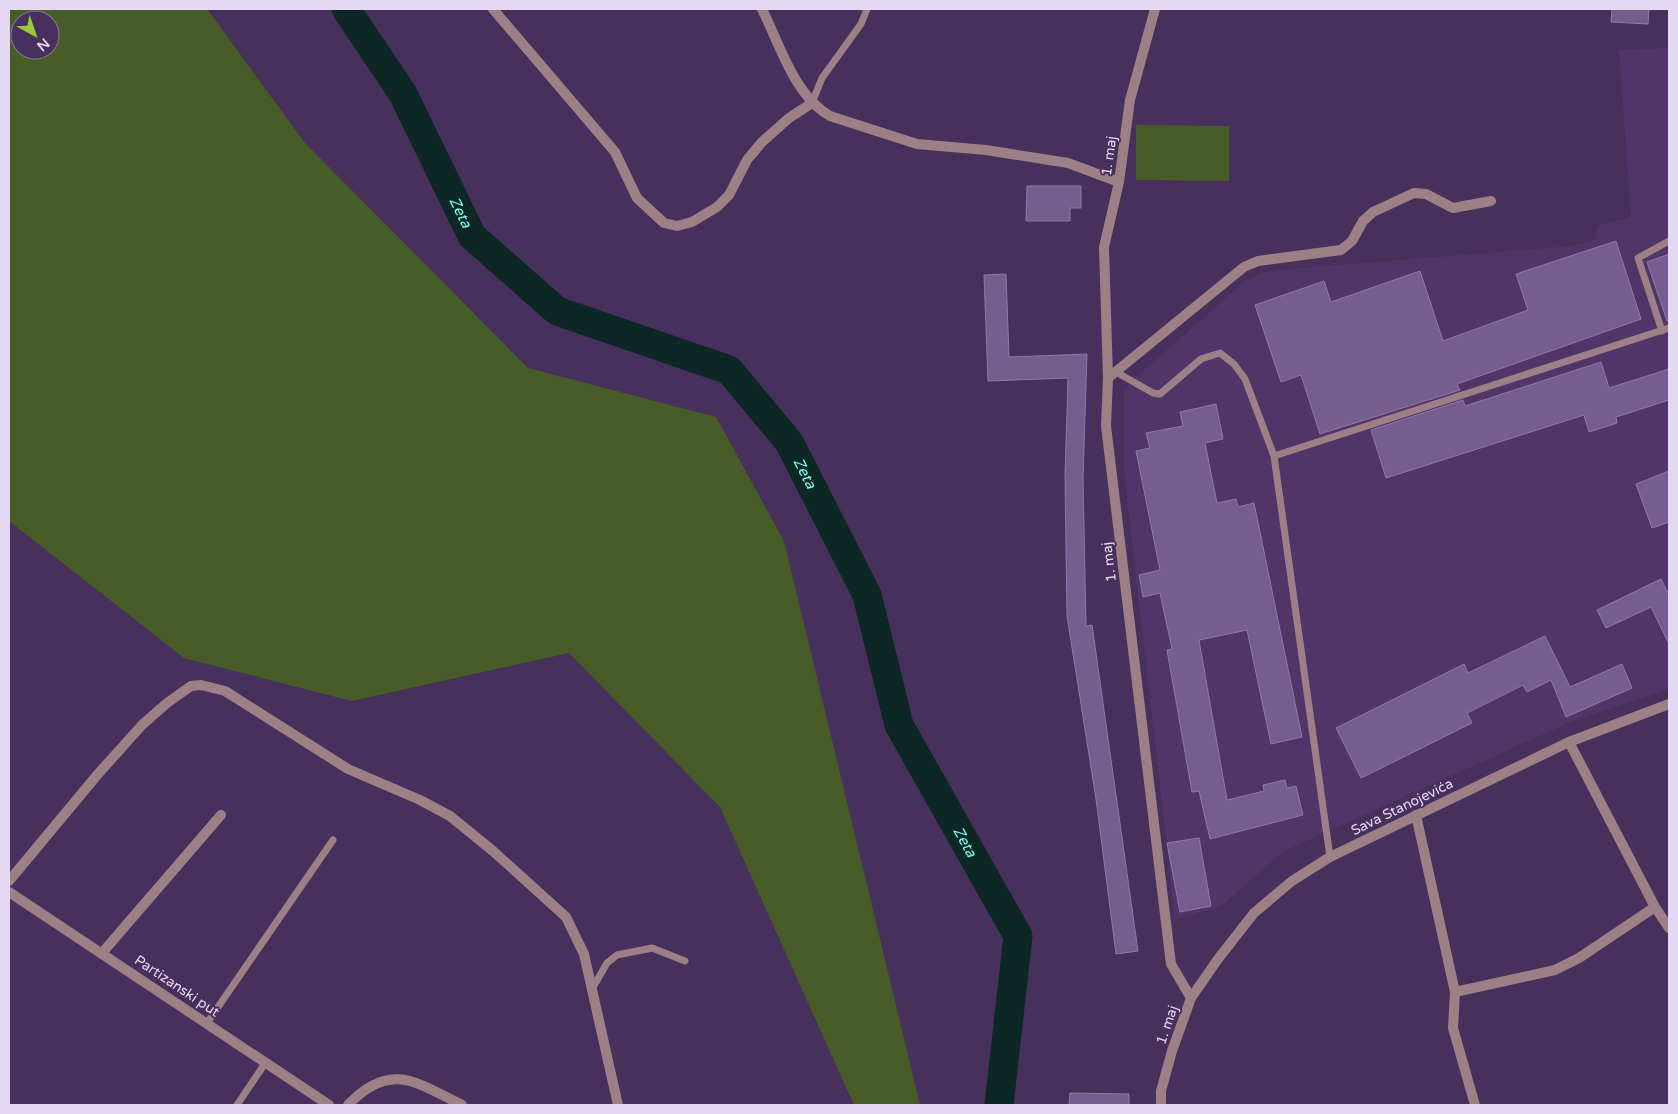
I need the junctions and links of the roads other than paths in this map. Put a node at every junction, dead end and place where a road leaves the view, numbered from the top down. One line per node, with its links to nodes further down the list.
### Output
1 (493, 9): 5 (street)
2 (762, 9): 5 (street)
3 (867, 9): 5 (lane)
4 (1155, 9): 6 (street, 1. maj)
5 (812, 103): 6 (street)
6 (1119, 182): 10 (street, 1. maj)
7 (1491, 201): 10 (street)
8 (1669, 241): 9 (lane)
9 (1666, 330): 11 (lane)
10 (1112, 375): 11 (lane); 26 (street, 1. maj)
11 (1274, 456): 17 (lane)
12 (1669, 704): 13 (street, Sava Stanojevića)
13 (1569, 742): 15 (street, Sava Stanojevića); 20 (street)
14 (221, 815): 22 (street)
15 (1416, 816): 17 (street, Sava Stanojevića); 25 (street)
16 (333, 840): 27 (lane)
17 (1330, 857): 26 (street, Sava Stanojevića)
18 (9, 881): 24 (street)
19 (9, 892): 22 (street, Partizanski put)
20 (1655, 907): 21 (street); 25 (street)
21 (1669, 928)
22 (102, 953): 27 (street, Partizanski put)
23 (685, 960): 24 (lane)
24 (592, 989): 33 (street)
25 (1454, 992): 35 (street)
26 (1191, 998): 34 (street, 1. maj)
27 (207, 1023): 28 (street, Partizanski put)
28 (266, 1062): 29 (lane); 30 (street, Partizanski put)
29 (237, 1105)
30 (329, 1105)
31 (348, 1105): 32 (street)
32 (462, 1105)
33 (618, 1105)
34 (1161, 1105)
35 (1475, 1105)

